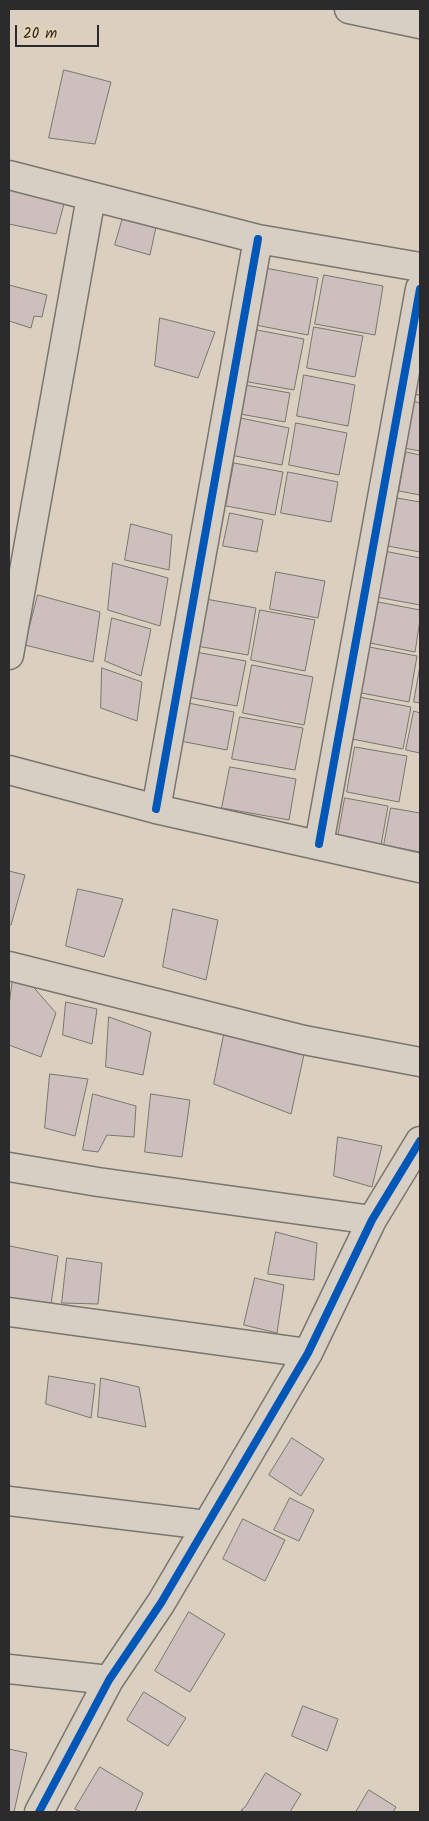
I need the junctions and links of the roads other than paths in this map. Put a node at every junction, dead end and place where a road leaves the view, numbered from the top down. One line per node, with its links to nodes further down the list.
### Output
1 (349, 9): 2 (street)
2 (420, 24)
3 (9, 176): 4 (street)
4 (91, 197): 5 (street); 8 (street)
5 (258, 239): 6 (street); 10 (street)
6 (420, 267)
7 (420, 289): 11 (street)
8 (9, 655)
9 (9, 770): 10 (street)
10 (156, 809): 11 (street)
11 (319, 844): 12 (street)
12 (420, 868)
13 (9, 966): 14 (street)
14 (420, 1062)
15 (420, 1141): 17 (street)
16 (9, 1167): 17 (street)
17 (372, 1220): 19 (street)
18 (9, 1312): 19 (street)
19 (308, 1353): 21 (street)
20 (9, 1501): 21 (street)
21 (206, 1525): 23 (street)
22 (9, 1669): 23 (street)
23 (109, 1680): 24 (street)
24 (39, 1812)

